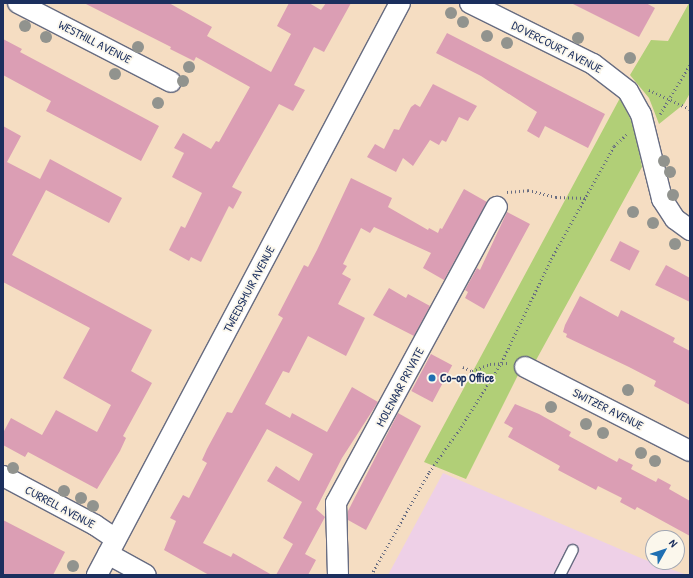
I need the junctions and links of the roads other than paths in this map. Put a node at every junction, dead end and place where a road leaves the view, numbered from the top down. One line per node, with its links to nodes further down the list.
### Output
1 (18, 3): 4 (street, WESTHILL AVENUE)
2 (400, 3): 10 (street, TWEEDSMUIR AVENUE)
3 (470, 3): 6 (street, DOVERCOURT AVENUE)
4 (172, 82)
5 (497, 207): 14 (street, MOLENAAR PRIVATE)
6 (690, 230)
7 (525, 367): 8 (street, SWITZER AVENUE)
8 (690, 451)
9 (3, 476): 10 (street, CURRELL AVENUE)
10 (112, 547): 12 (street, TWEEDSMUIR AVENUE); 13 (street, CURRELL AVENUE)
11 (573, 550): 15 (lane)
12 (97, 575)
13 (146, 575)
14 (338, 575)
15 (560, 575)

